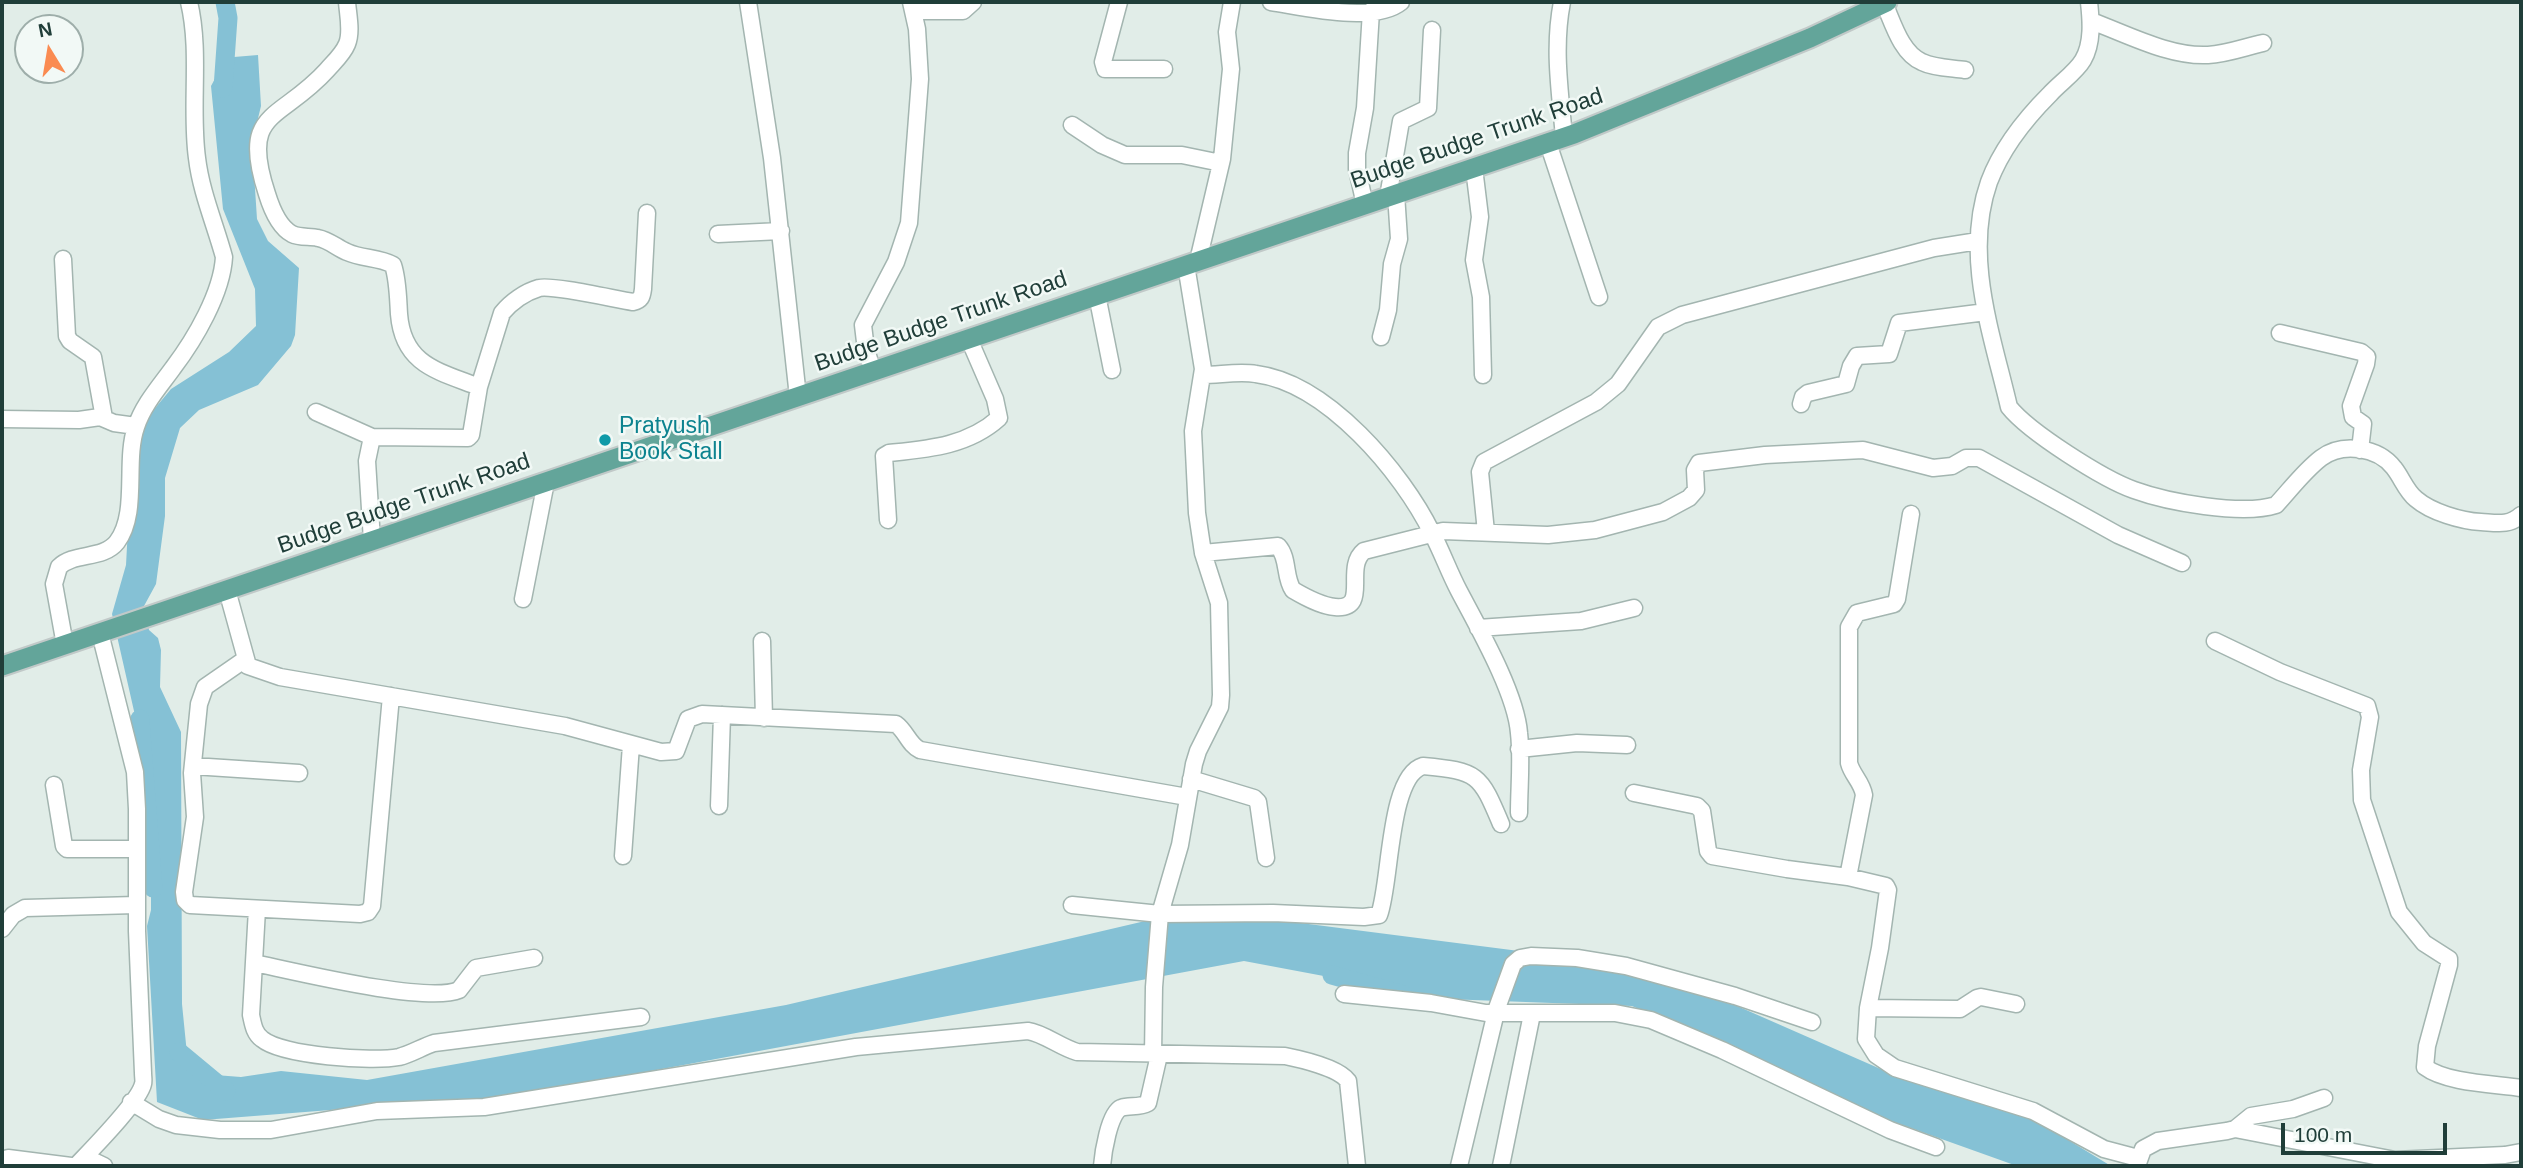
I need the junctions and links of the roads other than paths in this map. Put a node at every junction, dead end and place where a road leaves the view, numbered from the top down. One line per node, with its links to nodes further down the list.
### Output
1 (189, 2): 47 (street)
2 (347, 2): 41 (street)
3 (748, 2): 26 (street)
4 (973, 2): 12 (street)
5 (1119, 2): 17 (street)
6 (1232, 2): 21 (street)
7 (1271, 2): 13 (street)
8 (1401, 2): 13 (street)
9 (1562, 2): 20 (street)
10 (2089, 2): 14 (street)
11 (1886, 3): 18 (street); 20 (main road, Budge Budge Trunk Road)
12 (912, 7): 38 (street)
13 (1371, 11): 24 (street)
14 (2091, 21): 16 (street); 28 (street)
15 (1432, 30): 23 (street)
16 (2263, 43)
17 (1164, 69)
18 (1965, 70)
19 (1072, 125): 21 (street)
20 (1556, 140): 22 (main road, Budge Budge Trunk Road); 32 (street)
21 (1221, 163): 30 (street)
22 (1474, 168): 23 (main road, Budge Budge Trunk Road); 39 (street)
23 (1392, 196): 24 (main road, Budge Budge Trunk Road); 35 (street)
24 (1364, 205): 30 (main road, Budge Budge Trunk Road)
25 (647, 213): 41 (street)
26 (780, 231): 27 (street); 42 (street)
27 (718, 234)
28 (1978, 241): 33 (street); 54 (street)
29 (63, 259): 45 (street)
30 (1192, 263): 31 (main road, Budge Budge Trunk Road); 40 (street)
31 (1097, 295): 36 (main road, Budge Budge Trunk Road); 37 (street)
32 (1599, 297)
33 (1986, 312): 43 (street); 49 (street)
34 (2280, 333): 49 (street)
35 (1381, 337)
36 (969, 339): 38 (main road, Budge Budge Trunk Road); 53 (street)
37 (1112, 370)
38 (873, 372): 42 (main road, Budge Budge Trunk Road)
39 (1483, 374)
40 (1202, 375): 55 (street); 57 (street)
41 (479, 387): 48 (street)
42 (798, 397): 50 (main road, Budge Budge Trunk Road)
43 (1801, 404)
44 (316, 412): 48 (street)
45 (104, 418): 46 (street); 47 (street)
46 (2, 419)
47 (136, 426): 66 (street)
48 (372, 436): 56 (street)
49 (2360, 450): 52 (street)
50 (546, 482): 56 (main road, Budge Budge Trunk Road); 60 (street)
51 (1911, 514): 87 (street)
52 (2521, 515)
53 (888, 520)
54 (1486, 532): 55 (street); 58 (street)
55 (1432, 533): 57 (street); 62 (street)
56 (372, 541): 59 (main road, Budge Budge Trunk Road)
57 (1203, 553): 77 (street)
58 (2182, 563)
59 (228, 590): 63 (main road, Budge Budge Trunk Road); 67 (street)
60 (523, 598)
61 (1634, 608): 62 (street)
62 (1478, 628): 74 (street)
63 (106, 631): 66 (main road, Budge Budge Trunk Road); 84 (street)
64 (762, 641): 71 (street)
65 (2215, 641): 103 (street)
66 (65, 645): 68 (main road, Budge Budge Trunk Road)
67 (244, 660): 69 (street); 75 (street)
68 (2, 666)
69 (391, 696): 72 (street); 90 (street)
70 (722, 715): 71 (street); 72 (street); 81 (street)
71 (764, 718): 80 (street)
72 (631, 745): 85 (street)
73 (1628, 745): 74 (street)
74 (1520, 749): 82 (street)
75 (192, 765): 76 (street); 90 (street)
76 (299, 773)
77 (1191, 779): 80 (street); 86 (street)
78 (54, 785): 84 (street)
79 (1634, 793): 87 (street)
80 (1187, 797): 91 (street)
81 (719, 806)
82 (1519, 813)
83 (1501, 824): 91 (street)
84 (136, 849): 88 (street)
85 (623, 856)
86 (1266, 858)
87 (1848, 877): 97 (street)
88 (136, 905): 92 (street); 105 (street)
89 (1072, 905): 91 (street)
90 (257, 909): 94 (street)
91 (1160, 918): 102 (street)
92 (2, 929)
93 (534, 958): 94 (street)
94 (254, 963): 100 (street)
95 (1343, 994): 98 (street)
96 (2015, 1004): 97 (street)
97 (1868, 1008): 111 (street)
98 (1497, 1010): 99 (street); 101 (street); 116 (street)
99 (1532, 1014): 107 (street); 117 (street)
100 (641, 1017)
101 (1812, 1022)
102 (1156, 1055): 105 (street); 114 (street); 115 (street)
103 (2521, 1088)
104 (2324, 1098): 106 (street)
105 (131, 1102): 110 (street)
106 (2235, 1129): 108 (street); 111 (street)
107 (1936, 1147)
108 (2521, 1152)
109 (2, 1160): 112 (street)
110 (81, 1161): 113 (street)
111 (2138, 1162)
112 (71, 1166)
113 (104, 1166)
114 (1101, 1166)
115 (1357, 1166)
116 (1459, 1166)
117 (1501, 1166)

